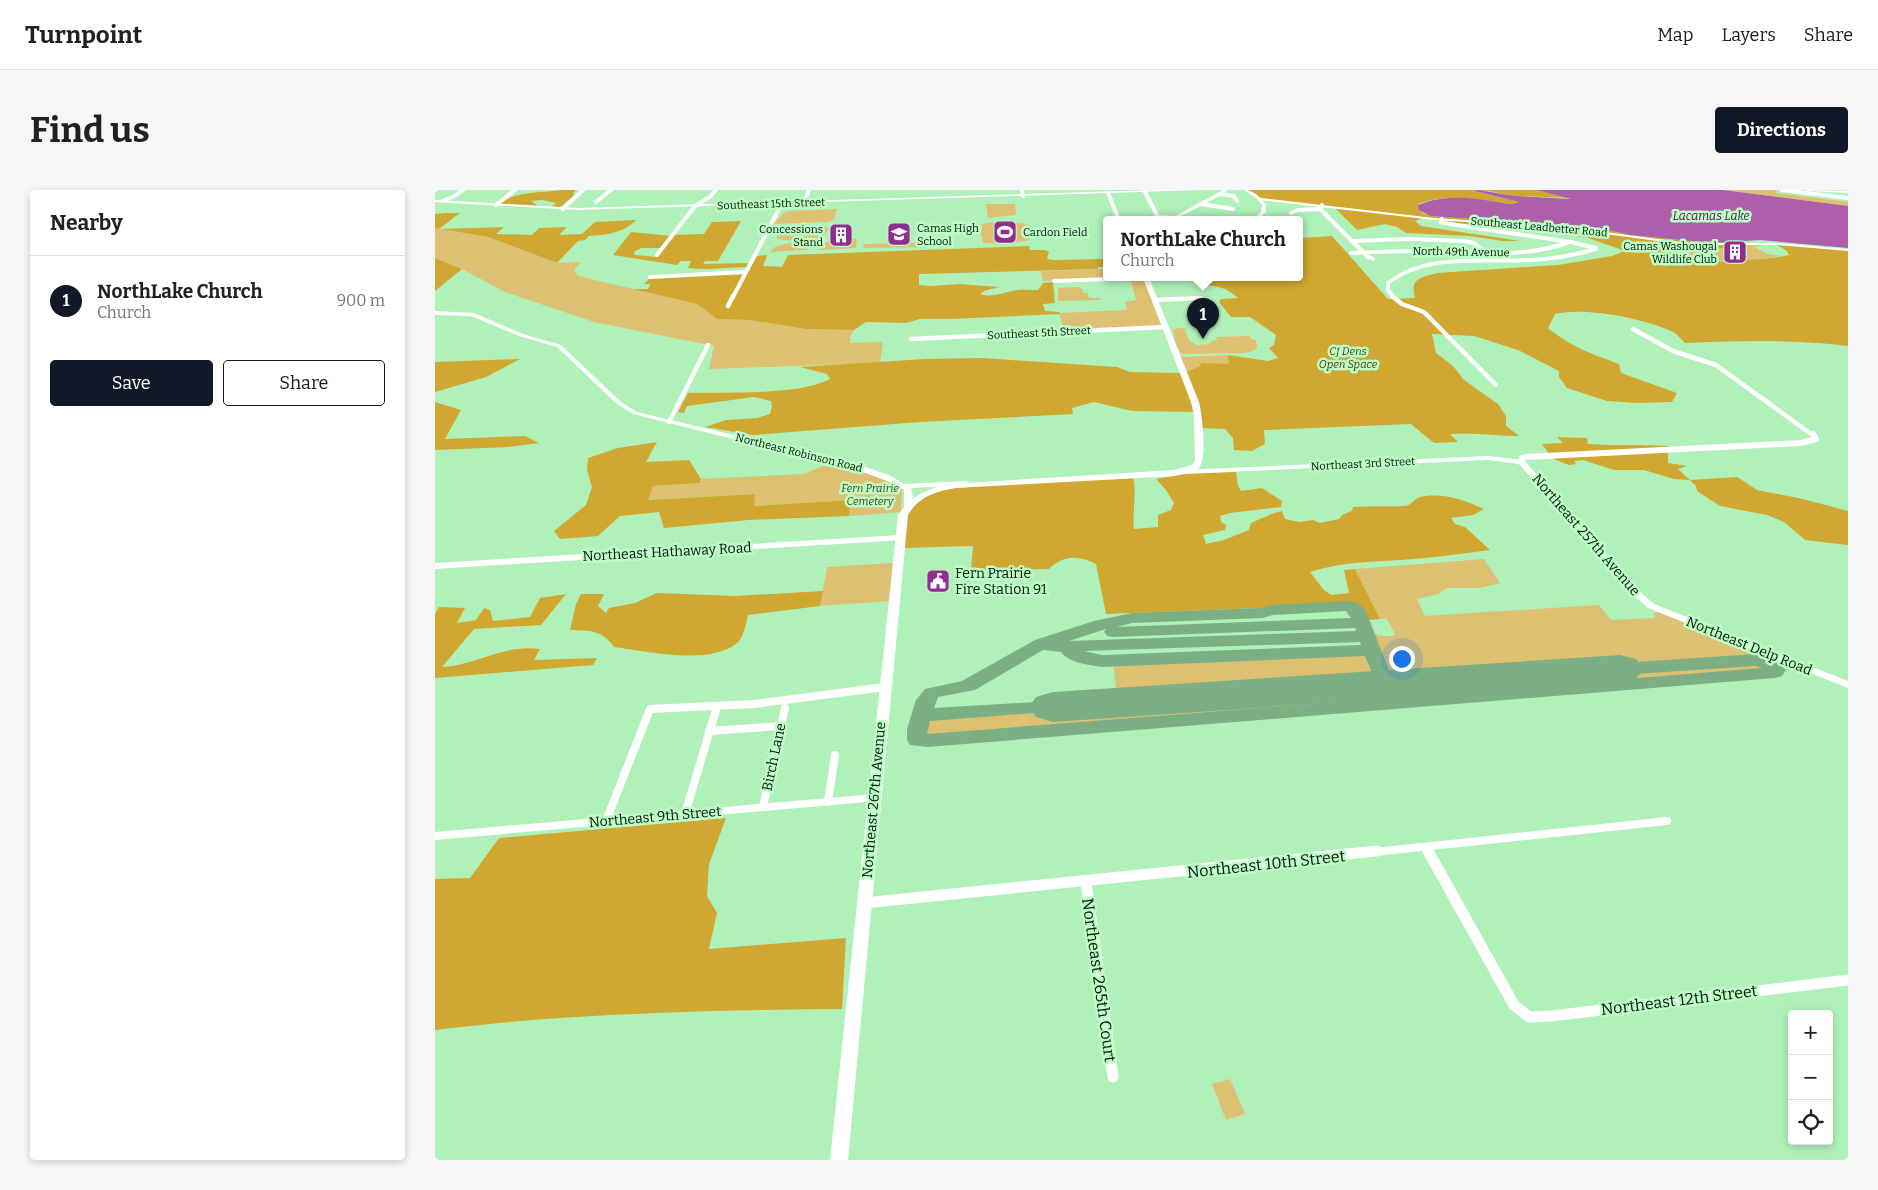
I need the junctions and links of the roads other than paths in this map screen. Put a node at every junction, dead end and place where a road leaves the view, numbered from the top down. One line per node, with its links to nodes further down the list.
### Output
1 (463, 190): 21 (street)
2 (515, 190): 27 (street)
3 (583, 190): 31 (street)
4 (611, 190): 23 (street)
5 (716, 190): 28 (street)
6 (809, 190): 25 (street)
7 (1022, 190): 17 (street)
8 (1173, 190): 9 (street, Southeast 15th Street); 13 (street, Southeast 15th Street)
9 (1197, 190)
10 (1246, 190): 19 (main road)
11 (1782, 190): 18 (street)
12 (1807, 190): 15 (main road)
13 (1144, 191): 16 (street, Southeast 15th Street); 34 (street)
14 (1223, 192): 22 (street); 26 (street)
15 (1848, 192)
16 (1108, 193): 17 (street, Southeast 15th Street); 33 (street)
17 (1023, 196): 25 (street, Southeast 15th Street)
18 (1848, 198)
19 (1261, 200): 29 (street, Southeast Leadbetter Road); 36 (main road)
20 (435, 201): 21 (street, Southeast 15th Street)
21 (442, 201): 27 (street, Southeast 15th Street)
22 (1237, 201)
23 (596, 202)
24 (782, 203): 25 (street, Southeast 15th Street); 28 (street, Southeast 15th Street); 48 (street)
25 (804, 203)
26 (1201, 204): 30 (street); 35 (street)
27 (496, 205): 31 (street, Southeast 15th Street)
28 (695, 206): 31 (street, Southeast 15th Street); 45 (street)
29 (1321, 207): 32 (street); 37 (street, Southeast Leadbetter Road); 38 (street)
30 (1233, 208)
31 (563, 209)
32 (1291, 213)
33 (1117, 216)
34 (1157, 216)
35 (1178, 216)
36 (1259, 216)
37 (1441, 220): 39 (street); 40 (street, Southeast Leadbetter Road)
38 (1352, 241): 43 (street); 44 (street)
39 (1570, 242): 44 (street, North 49th Avenue); 47 (street)
40 (1848, 250)
41 (1448, 252): 43 (street, North 49th Avenue); 44 (street, North 49th Avenue); 47 (street)
42 (1351, 253): 43 (street, North 49th Avenue)
43 (1364, 253): 46 (street)
44 (1486, 253)
45 (657, 255)
46 (1373, 259)
47 (1464, 262): 56 (street)
48 (746, 272): 49 (street); 58 (street)
49 (650, 277)
50 (1103, 279): 51 (street)
51 (1054, 281)
52 (1147, 281): 54 (main road)
53 (1201, 298): 54 (street)
54 (1154, 300): 60 (main road)
55 (1390, 300): 56 (street)
56 (1397, 300): 57 (street); 64 (street)
57 (1406, 300)
58 (728, 306)
59 (435, 313): 65 (street, Northeast Robinson Road)
60 (1166, 327): 62 (street, Southeast 5th Street); 67 (main road)
61 (1633, 329): 66 (street, Northeast 3rd Street)
62 (911, 338)
63 (708, 345): 65 (street)
64 (1496, 385)
65 (669, 422): 69 (street, Northeast Robinson Road)
66 (1521, 462): 67 (street, Northeast 3rd Street); 73 (street, Northeast 257th Avenue)
67 (1182, 472): 68 (main road, Northeast 3rd Street)
68 (968, 483): 69 (street, Northeast 3rd Street); 70 (main road)
69 (904, 486): 70 (street)
70 (907, 508): 71 (main road, Northeast 267th Avenue)
71 (900, 538): 72 (street, Northeast Hathaway Road); 75 (main road, Northeast 267th Avenue)
72 (435, 566)
73 (1651, 606): 74 (street, Northeast Delp Road)
74 (1848, 685)
75 (885, 688): 81 (main road, Northeast 267th Avenue); 86 (street)
76 (785, 708): 78 (street, Birch Lane)
77 (716, 710): 79 (street)
78 (781, 726): 79 (street); 83 (street, Birch Lane)
79 (709, 731): 84 (street)
80 (835, 755): 82 (street)
81 (874, 798): 82 (street, Northeast 9th Street); 90 (main road, Northeast 267th Avenue)
82 (828, 802): 83 (street, Northeast 9th Street)
83 (763, 807): 84 (street, Northeast 9th Street)
84 (685, 814): 86 (street, Northeast 9th Street)
85 (1667, 820): 88 (street, Northeast 10th Street)
86 (606, 821): 87 (street, Northeast 9th Street)
87 (435, 836)
88 (1426, 847): 89 (street, Northeast 10th Street); 91 (street, Northeast 12th Street)
89 (1087, 882): 90 (street, Northeast 10th Street); 92 (street, Northeast 265th Court)
90 (864, 903): 93 (main road, Northeast 267th Avenue)
91 (1848, 980)
92 (1113, 1077)
93 (839, 1160)

